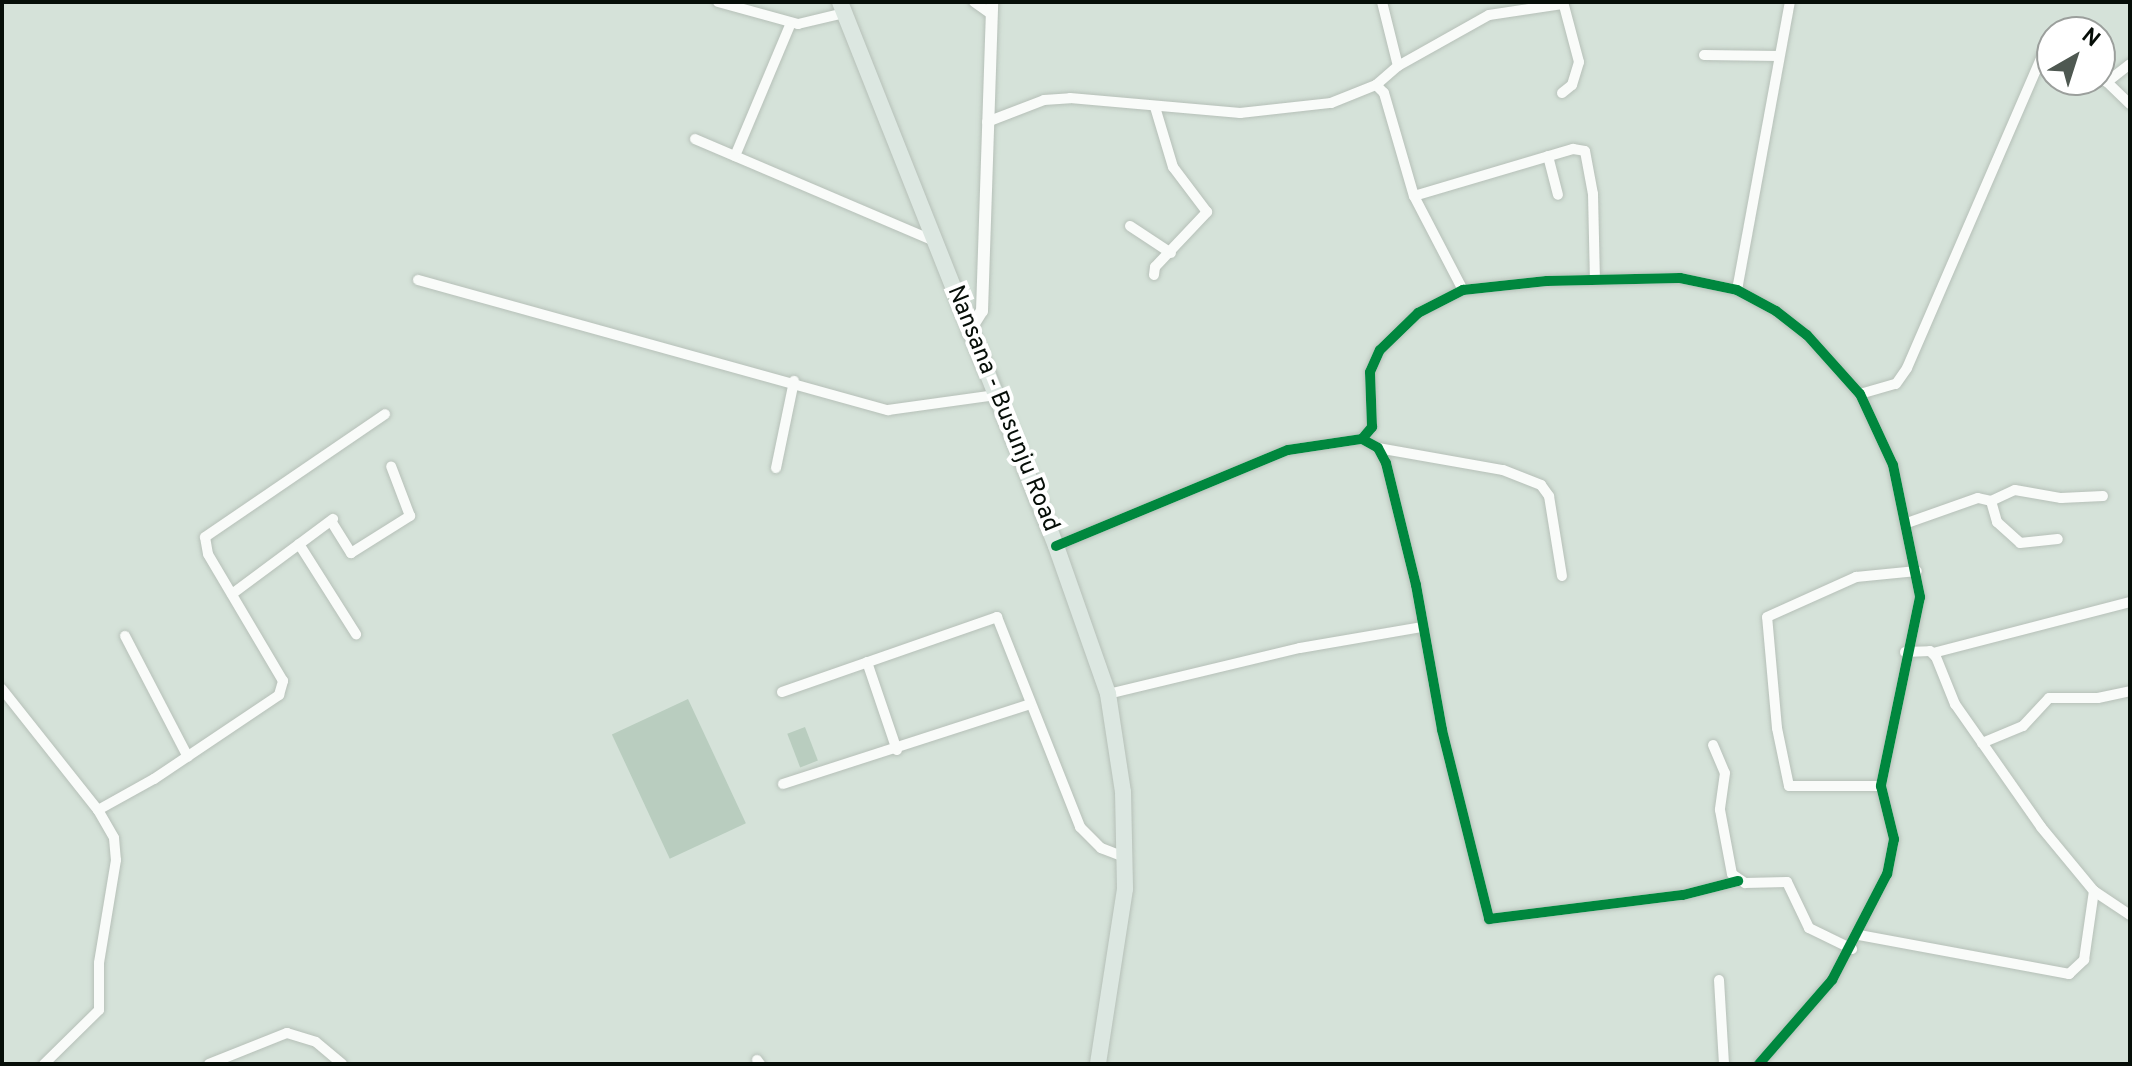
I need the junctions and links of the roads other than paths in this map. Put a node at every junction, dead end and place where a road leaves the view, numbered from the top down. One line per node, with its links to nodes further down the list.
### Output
1 (718, 2): 8 (street)
2 (974, 2): 7 (street)
3 (1382, 2): 11 (street)
4 (1790, 2): 10 (street)
5 (1562, 3): 11 (street); 14 (street)
6 (842, 7): 8 (street); 23 (main road, Nansana - Busunju Road)
7 (991, 8): 16 (street)
8 (791, 23): 18 (street)
9 (1704, 55): 10 (street)
10 (1779, 56): 29 (street)
11 (1398, 66): 13 (street)
12 (2036, 68): 32 (street)
13 (1376, 85): 15 (street); 21 (street)
14 (1562, 93)
15 (1155, 107): 16 (street); 24 (street)
16 (987, 122): 30 (street)
17 (695, 139): 18 (street)
18 (735, 156): 23 (street)
19 (1548, 156): 20 (street); 21 (street); 27 (street)
20 (1558, 195)
21 (1414, 196): 28 (street)
22 (1130, 226): 24 (street)
23 (937, 242): 30 (main road, Nansana - Busunju Road)
24 (1171, 253): 25 (street)
25 (1154, 275)
26 (418, 280): 31 (street)
27 (1595, 280): 28 (street); 29 (street)
28 (1463, 290): 35 (street)
29 (1737, 290): 32 (street)
30 (968, 333): 33 (main road, Nansana - Busunju Road)
31 (794, 381): 33 (street); 38 (street)
32 (1860, 394): 41 (street)
33 (996, 395): 44 (main road, Nansana - Busunju Road)
34 (385, 414): 47 (street)
35 (1362, 439): 36 (street); 44 (street)
36 (1378, 448): 46 (street); 49 (street)
37 (391, 466): 43 (street)
38 (776, 468)
39 (2103, 496): 40 (street)
40 (1991, 501): 41 (street); 42 (street)
41 (1907, 523): 45 (street)
42 (2058, 539)
43 (299, 544): 47 (street); 50 (street)
44 (1056, 546): 58 (main road, Nansana - Busunju Road)
45 (1917, 571): 52 (street); 65 (street)
46 (1562, 576)
47 (232, 594): 63 (street)
48 (2130, 602): 53 (street)
49 (1421, 627): 58 (street); 68 (street)
50 (356, 634)
51 (125, 636): 63 (street)
52 (1905, 652): 53 (street); 65 (street)
53 (1933, 653): 60 (street)
54 (867, 662): 57 (street); 59 (street); 62 (street)
55 (2, 689): 66 (street)
56 (2130, 691): 60 (street)
57 (782, 692)
58 (1108, 694): 67 (main road, Nansana - Busunju Road)
59 (1030, 704): 62 (street); 67 (street)
60 (1982, 743): 69 (street)
61 (1713, 745): 68 (street)
62 (897, 750): 64 (street)
63 (188, 757): 66 (street)
64 (783, 784)
65 (1881, 786): 71 (street)
66 (98, 810): 74 (street)
67 (1125, 857): 77 (main road, Nansana - Busunju Road)
68 (1738, 881): 72 (street)
69 (2094, 891): 70 (street); 71 (street)
70 (2130, 915)
71 (1859, 935): 72 (street)
72 (1852, 949): 79 (street)
73 (1719, 980): 78 (street)
74 (44, 1064)
75 (209, 1064): 76 (street)
76 (342, 1064)
77 (1098, 1064)
78 (1724, 1064)
79 (1759, 1064)

